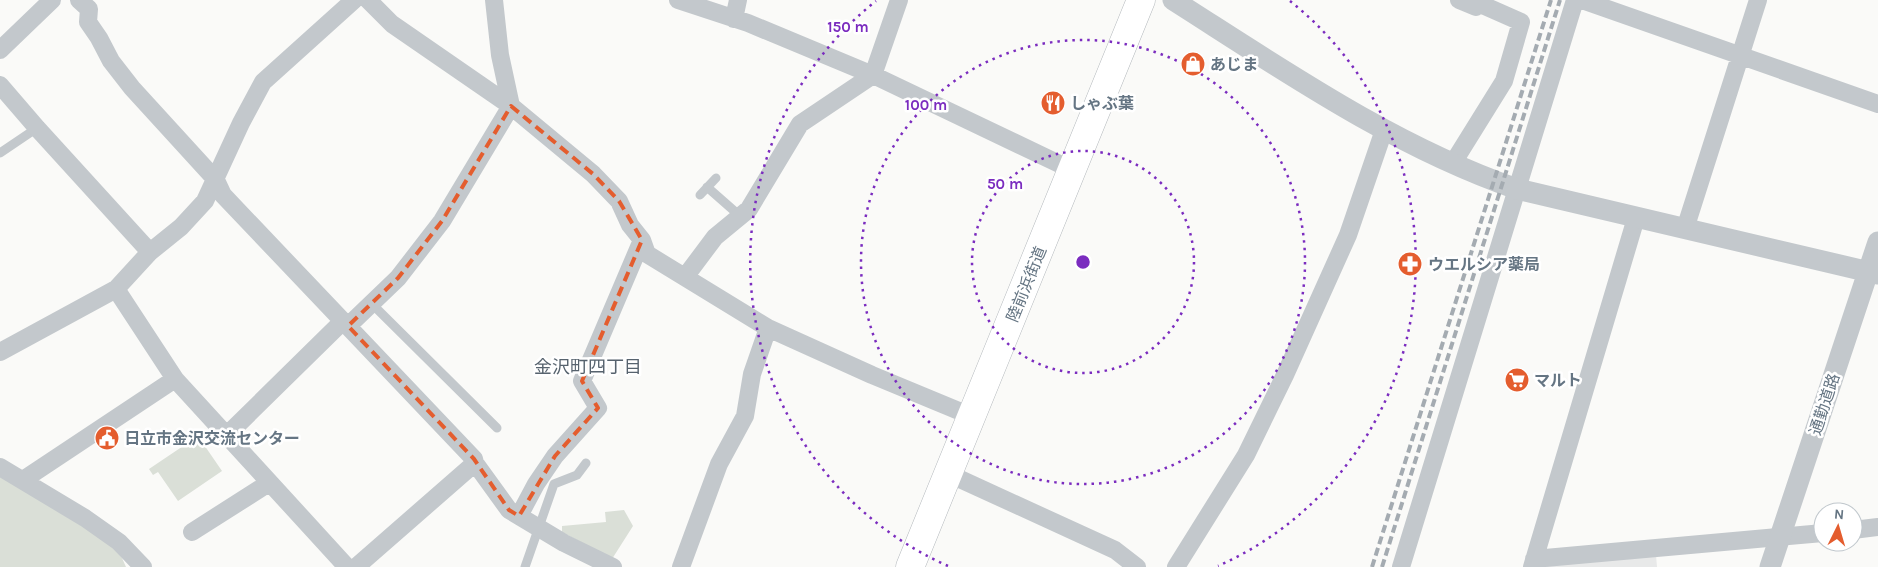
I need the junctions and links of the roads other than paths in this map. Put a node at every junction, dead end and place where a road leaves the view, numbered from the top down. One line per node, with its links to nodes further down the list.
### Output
1 (52, 0): 17 (street)
2 (80, 0): 29 (street)
3 (354, 0): 29 (street)
4 (368, 0): 22 (street)
5 (494, 0): 22 (street)
6 (678, 0): 16 (street)
7 (738, 0): 16 (street)
8 (899, 0): 19 (street)
9 (1140, 0): 27 (highway, 陸前浜街道)
10 (1173, 0): 24 (street)
11 (1459, 0): 15 (street)
12 (1576, 0): 31 (street)
13 (1582, 0): 18 (street)
14 (1758, 0): 18 (street)
15 (1479, 2): 26 (street)
16 (734, 19): 19 (street)
17 (0, 50)
18 (1741, 55): 21 (street); 35 (street)
19 (873, 75): 27 (street); 33 (street)
20 (0, 85): 23 (street)
21 (1878, 104)
22 (511, 106): 36 (street); 42 (street)
23 (37, 128): 25 (lane); 38 (street)
24 (1384, 130): 26 (street); 72 (street)
25 (0, 153)
26 (1453, 163): 31 (street)
27 (1072, 170): 47 (highway, 陸前浜街道)
28 (716, 178): 30 (lane)
29 (216, 180): 38 (street); 43 (street)
30 (707, 187): 32 (lane); 33 (lane)
31 (1517, 189): 34 (street); 73 (street)
32 (700, 195)
33 (740, 216): 40 (street)
34 (1636, 218): 35 (street); 63 (street)
35 (1686, 229): 39 (street)
36 (642, 240): 40 (street); 56 (street)
37 (1878, 242): 39 (street, 通勤道路)
38 (150, 252): 41 (street)
39 (1873, 273): 62 (street, 通勤道路)
40 (686, 278): 44 (street)
41 (116, 290): 45 (street); 46 (street)
42 (372, 304): 43 (street); 48 (lane)
43 (345, 324): 49 (street); 50 (street)
44 (768, 328): 47 (street); 69 (street)
45 (0, 352)
46 (175, 379): 49 (street); 54 (street)
47 (971, 416): 53 (highway, 陸前浜街道)
48 (497, 428)
49 (226, 436): 55 (street)
50 (475, 463): 56 (street); 66 (street)
51 (586, 463): 58 (lane)
52 (0, 466): 54 (street)
53 (948, 474): 70 (highway, 陸前浜街道); 71 (street)
54 (23, 480): 64 (street)
55 (269, 483): 60 (street); 65 (street)
56 (519, 516): 58 (street)
57 (1878, 527): 59 (street)
58 (539, 528): 67 (lane); 68 (street)
59 (1863, 529)
60 (192, 532)
61 (1813, 534): 62 (street)
62 (1780, 538): 63 (street); 74 (street, 通勤道路)
63 (1533, 563)
64 (143, 567)
65 (347, 567)
66 (356, 567)
67 (525, 567)
68 (613, 567)
69 (681, 567)
70 (910, 567)
71 (1136, 567)
72 (1176, 567)
73 (1401, 567)
74 (1770, 567)

